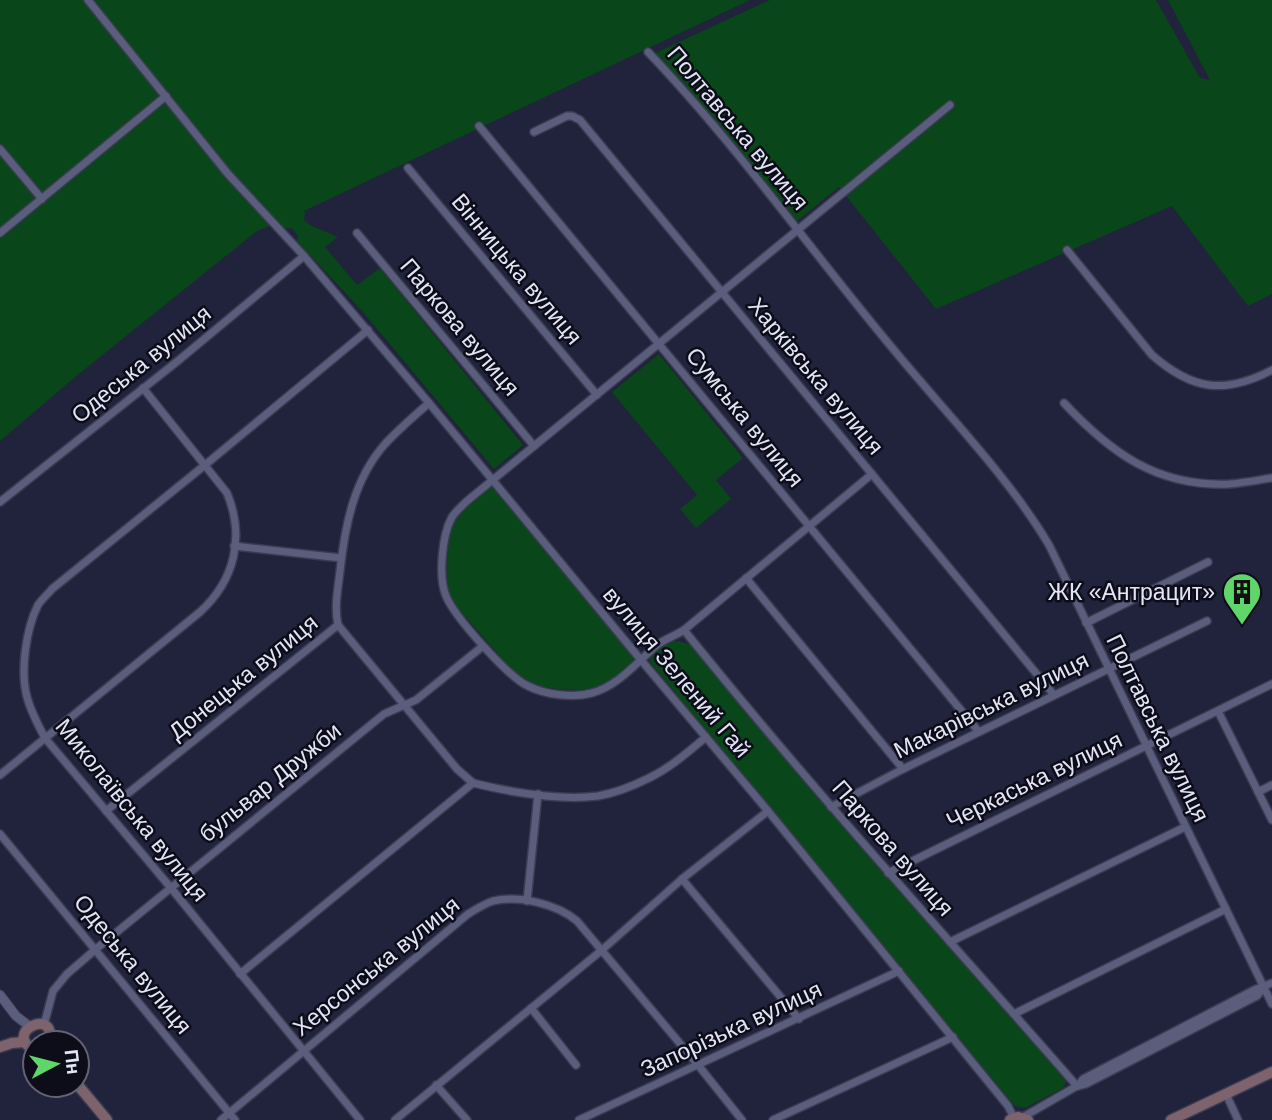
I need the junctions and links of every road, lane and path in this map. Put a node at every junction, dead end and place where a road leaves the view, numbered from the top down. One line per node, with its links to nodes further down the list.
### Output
1 (88, 0): 3 (street, вулиця Зелений Гай)
2 (648, 52): 10 (street, Полтавська вулиця)
3 (166, 96): 9 (street); 14 (street, вулиця Зелений Гай)
4 (950, 105): 10 (street, Полтавська вулиця)
5 (479, 127): 17 (street, Сумська вулиця)
6 (534, 132): 15 (street, Харківська вулиця)
7 (0, 149): 9 (street)
8 (408, 168): 20 (street, Вінницька вулиця)
9 (42, 198): 11 (street)
10 (799, 229): 15 (street, Полтавська вулиця); 35 (street, Полтавська вулиця)
11 (0, 233)
12 (357, 233): 23 (street, Паркова вулиця)
13 (1067, 250): 18 (street)
14 (304, 256): 16 (street, вулиця Зелений Гай); 19 (street, Одеська вулиця)
15 (722, 293): 17 (street, Полтавська вулиця); 25 (street, Харківська вулиця)
16 (368, 330): 21 (street, вулиця Зелений Гай); 24 (street, Миколаївська вулиця)
17 (660, 344): 20 (street, Полтавська вулиця); 29 (street, Сумська вулиця)
18 (1272, 370)
19 (143, 388): 24 (street); 28 (street, Одеська вулиця)
20 (597, 396): 23 (street, Полтавська вулиця)
21 (429, 403): 27 (street, вулиця Зелений Гай); 31 (street, Донецька вулиця)
22 (1064, 403): 26 (street)
23 (534, 446): 27 (street, Полтавська вулиця)
24 (205, 465): 30 (street); 47 (street, Миколаївська вулиця)
25 (872, 474): 29 (street, Полтавська вулиця); 42 (street, Харківська вулиця)
26 (1272, 478)
27 (492, 480): 38 (street, Полтавська вулиця); 39 (street, вулиця Зелений Гай)
28 (0, 502)
29 (809, 526): 33 (street, Полтавська вулиця); 45 (street, Сумська вулиця)
30 (234, 546): 31 (street); 47 (street)
31 (341, 558): 36 (street, Донецька вулиця)
32 (1208, 562): 35 (street)
33 (746, 578): 37 (street, Полтавська вулиця); 49 (street)
34 (1208, 621): 40 (street, Макарівська вулиця)
35 (1086, 623): 40 (street, Полтавська вулиця)
36 (338, 625): 43 (street); 56 (street, Донецька вулиця)
37 (684, 630): 39 (street, Полтавська вулиця); 55 (street, Паркова вулиця)
38 (483, 646): 39 (street, Полтавська вулиця); 43 (street, бульвар Дружби)
39 (641, 660): 46 (street, вулиця Зелений Гай)
40 (1108, 669): 42 (street, Макарівська вулиця); 48 (street, Полтавська вулиця)
41 (1272, 684): 44 (street, Черкаська вулиця)
42 (1054, 695): 45 (street, Макарівська вулиця)
43 (404, 705): 51 (street); 63 (street, бульвар Дружби)
44 (1219, 710): 48 (street, Черкаська вулиця); 53 (street)
45 (979, 732): 49 (street, Макарівська вулиця)
46 (706, 737): 54 (street); 57 (street, вулиця Зелений Гай)
47 (45, 738): 50 (street); 56 (street, Миколаївська вулиця)
48 (1146, 747): 59 (street, Полтавська вулиця); 61 (street, Черкаська вулиця)
49 (903, 769): 55 (street, Макарівська вулиця)
50 (0, 775)
51 (473, 783): 54 (street); 70 (street)
52 (1272, 785): 53 (street)
53 (1258, 792): 58 (street)
54 (538, 794): 64 (street)
55 (831, 807): 61 (street, Паркова вулиця)
56 (106, 811): 63 (street, Миколаївська вулиця)
57 (768, 811): 62 (street); 69 (street, вулиця Зелений Гай)
58 (1272, 820)
59 (1185, 827): 65 (street, Полтавська вулиця); 66 (street)
60 (0, 834): 67 (street, Одеська вулиця)
61 (888, 873): 66 (street, Паркова вулиця)
62 (682, 879): 68 (street); 76 (street)
63 (171, 888): 67 (street, бульвар Дружби); 70 (street, Миколаївська вулиця)
64 (527, 901): 68 (street, Херсонська вулиця); 84 (street, Херсонська вулиця)
65 (1226, 909): 71 (street, Полтавська вулиця); 75 (street)
66 (950, 942): 75 (street, Паркова вулиця)
67 (96, 949): 77 (street, бульвар Дружби); 92 (street, Одеська вулиця)
68 (601, 950): 74 (street); 86 (street, Херсонська вулиця)
69 (899, 971): 76 (street, Запорізька вулиця); 81 (street, вулиця Зелений Гай)
70 (240, 974): 84 (street, Миколаївська вулиця)
71 (1268, 985): 73 (street, Полтавська вулиця); 89 (street)
72 (0, 995): 78 (street)
73 (1272, 1004)
74 (531, 1008): 85 (street); 88 (street)
75 (1014, 1014): 89 (street, Паркова вулиця)
76 (799, 1019): 86 (street, Запорізька вулиця)
77 (44, 1025): 78 (main road); 80 (main road)
78 (29, 1026): 79 (main road)
79 (27, 1029)
80 (47, 1029)
81 (953, 1037): 93 (street, вулиця Зелений Гай); 102 (street)
82 (21, 1042): 83 (main road)
83 (0, 1047)
84 (303, 1051): 92 (street, Херсонська вулиця); 97 (street, Миколаївська вулиця)
85 (576, 1065)
86 (698, 1065): 100 (street, Запорізька вулиця); 101 (street, Херсонська вулиця)
87 (1272, 1072): 90 (main road)
88 (436, 1085): 98 (street); 99 (street)
89 (1077, 1086): 93 (street)
90 (1226, 1094): 103 (main road); 104 (street)
91 (90, 1099): 94 (main road)
92 (229, 1113): 95 (street, Херсонська вулиця); 96 (street, Одеська вулиця)
93 (1022, 1119)
94 (107, 1120)
95 (221, 1120)
96 (235, 1120)
97 (360, 1120)
98 (395, 1120)
99 (467, 1120)
100 (579, 1120)
101 (742, 1120)
102 (773, 1120)
103 (1171, 1120)
104 (1238, 1120)

